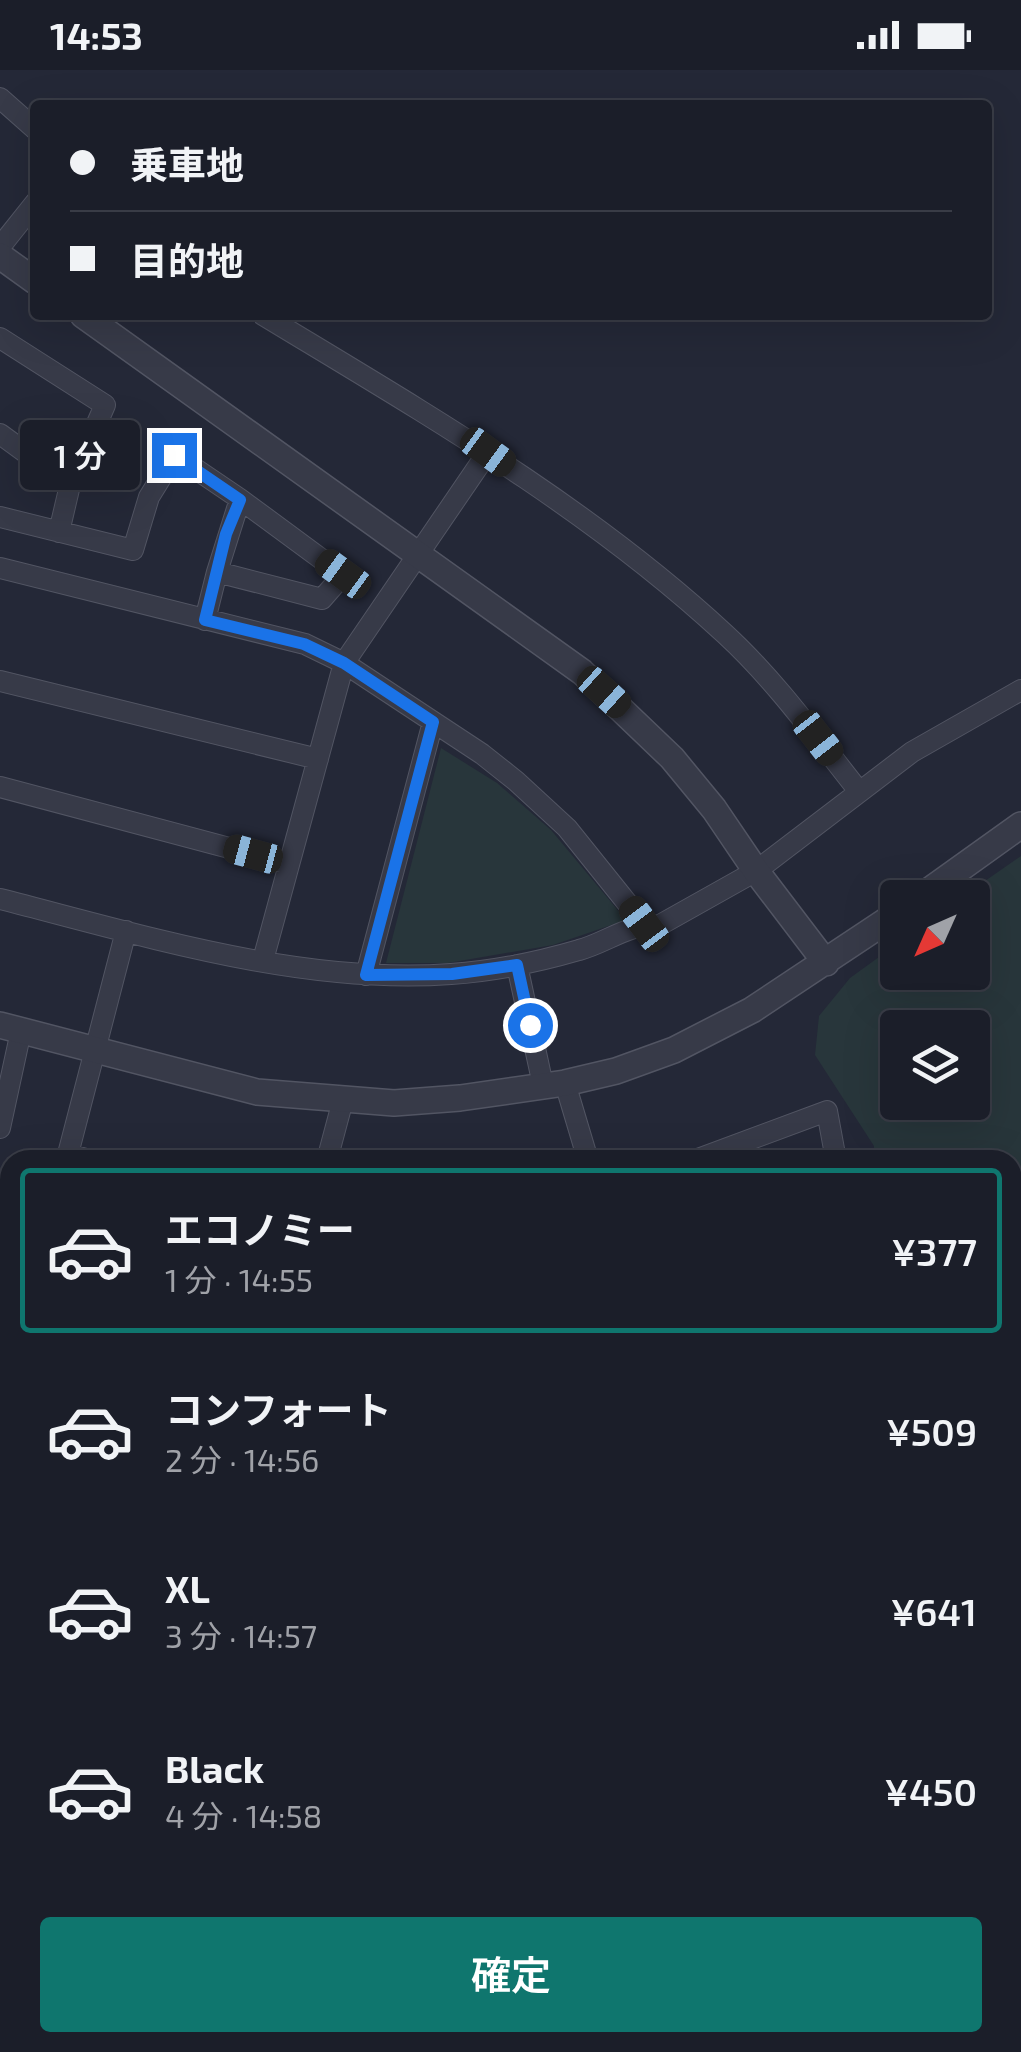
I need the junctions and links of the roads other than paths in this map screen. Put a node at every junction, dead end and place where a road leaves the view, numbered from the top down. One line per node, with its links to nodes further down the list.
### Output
1 (0, 98): 2 (street)
2 (30, 125)
3 (30, 209): 4 (street)
4 (0, 247)
5 (0, 256): 6 (street)
6 (30, 277)
7 (90, 320): 16 (street)
8 (271, 320): 11 (street)
9 (0, 338): 12 (street)
10 (0, 434): 12 (street)
11 (488, 452): 16 (street); 26 (street)
12 (70, 485): 15 (street)
13 (240, 500): 15 (street); 18 (street); 18 (street)
14 (0, 517): 15 (street)
15 (59, 532)
16 (416, 554): 20 (street); 29 (street)
17 (0, 568): 19 (street)
18 (216, 572): 19 (street)
19 (205, 620): 20 (street)
20 (344, 663): 23 (street); 24 (street)
21 (0, 681): 24 (street)
22 (1021, 690): 26 (street)
23 (433, 722): 32 (street); 38 (street)
24 (318, 759): 28 (street)
25 (0, 786): 28 (street)
26 (858, 790): 29 (street)
27 (1021, 825): 30 (street)
28 (289, 864): 35 (street)
29 (756, 871): 32 (street); 36 (street)
30 (944, 880)
31 (0, 899): 34 (street)
32 (644, 924): 37 (street)
33 (880, 925): 36 (street)
34 (126, 932): 35 (street); 40 (street)
35 (263, 960): 38 (street)
36 (826, 963): 41 (street)
37 (517, 965): 38 (street); 41 (street)
38 (366, 975)
39 (11, 1028): 40 (street); 43 (street)
40 (94, 1047): 42 (street); 44 (street)
41 (554, 1084): 42 (street); 46 (street)
42 (343, 1100): 45 (street)
43 (0, 1128)
44 (69, 1150)
45 (329, 1150)
46 (584, 1150)
47 (722, 1150): 48 (street)
48 (834, 1150)

